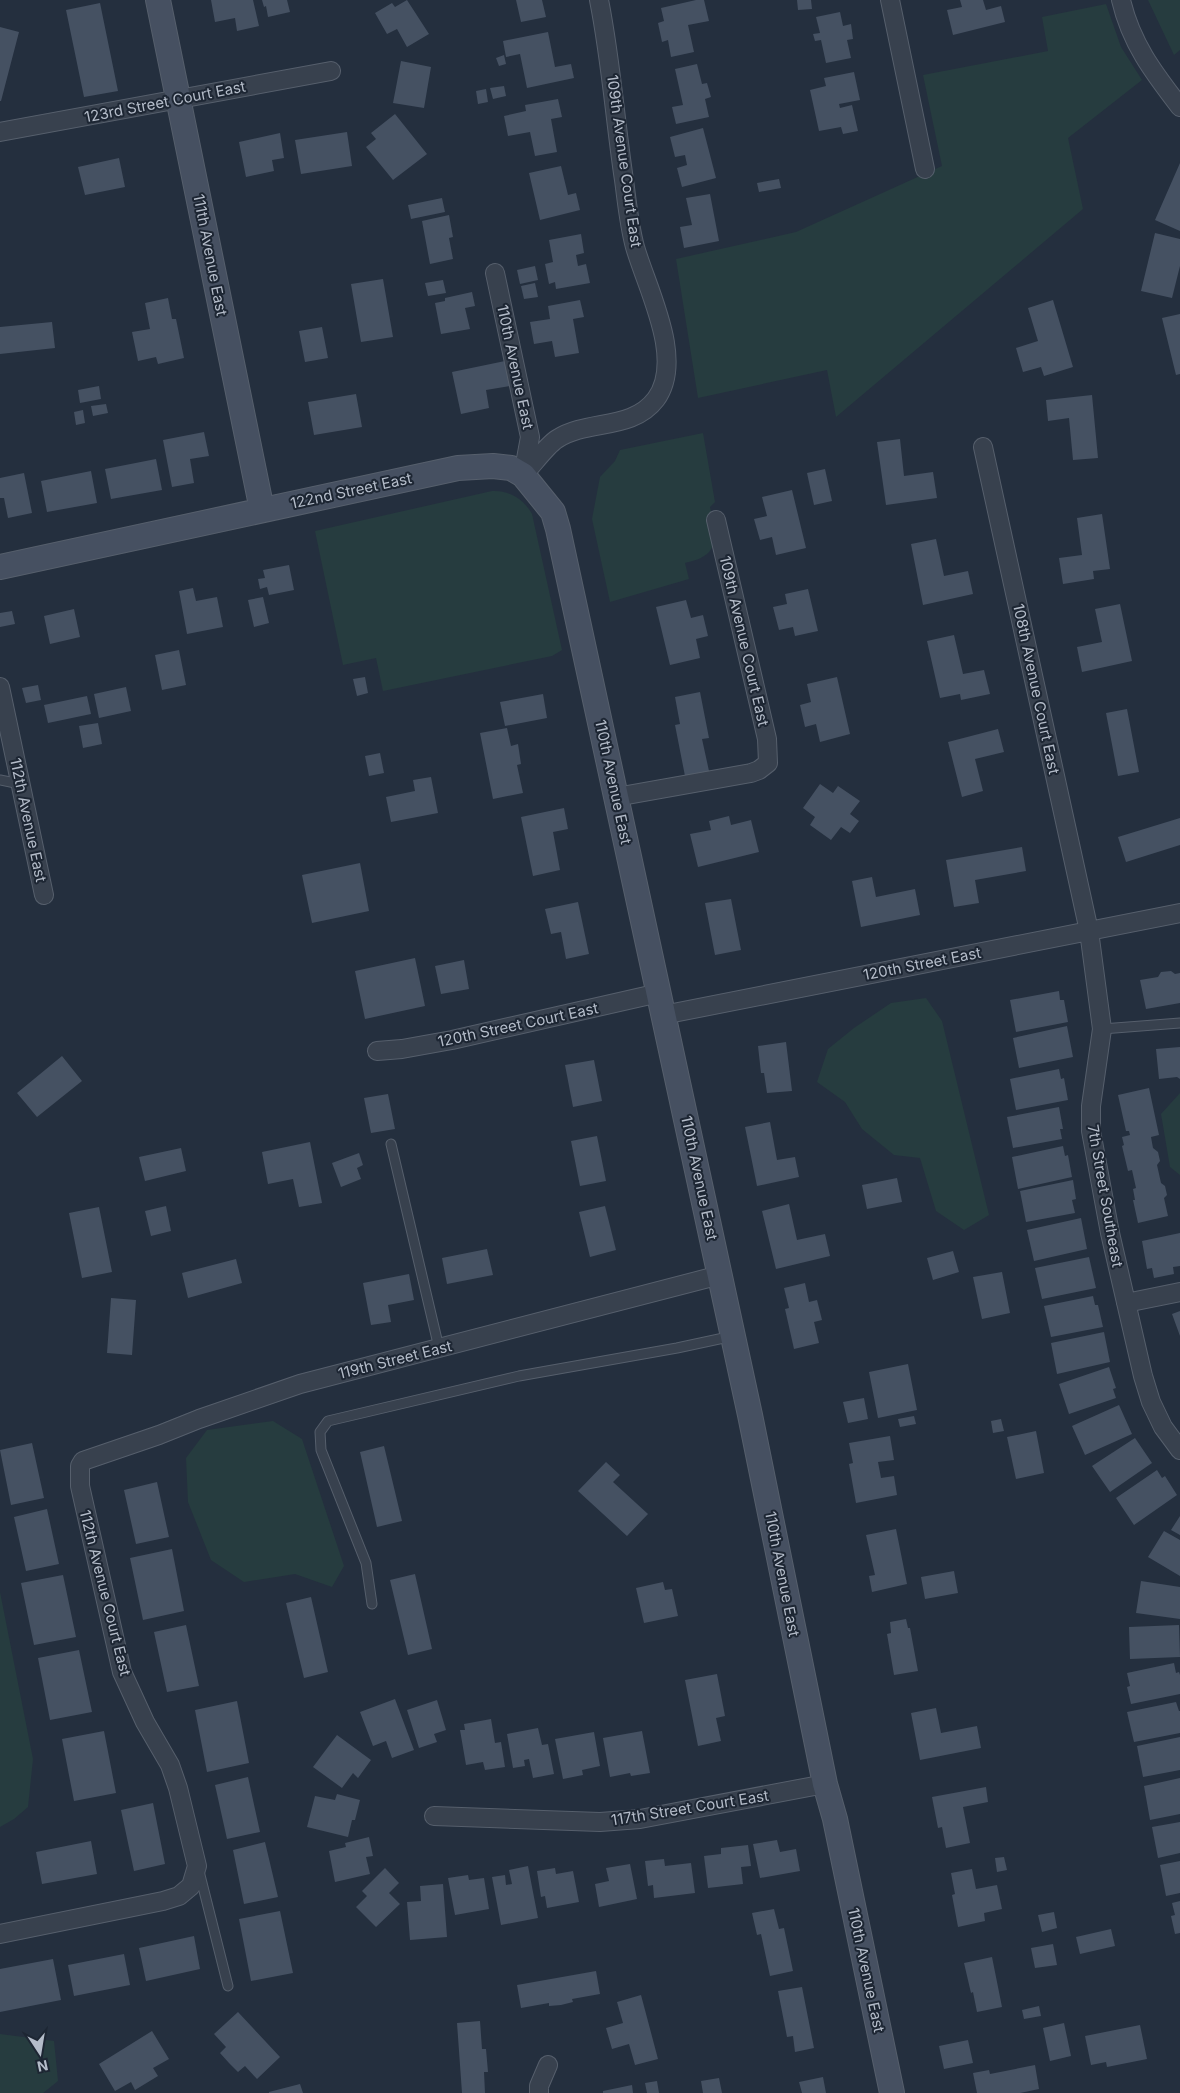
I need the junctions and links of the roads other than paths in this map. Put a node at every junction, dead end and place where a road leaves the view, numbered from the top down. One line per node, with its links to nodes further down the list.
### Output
1 (158, 0): 6 (street, 111th Avenue East)
2 (599, 0): 12 (street, 109th Avenue Court East)
3 (890, 0): 9 (street)
4 (1120, 0): 7 (street)
5 (331, 71): 6 (street, 123rd Street Court East)
6 (179, 99): 8 (street, 123rd Street Court East); 13 (street, 111th Avenue East)
7 (1180, 107)
8 (0, 132)
9 (925, 169)
10 (495, 273): 12 (street, 110th Avenue East)
11 (983, 447): 22 (street, 108th Avenue Court East)
12 (523, 475): 13 (street, 122nd Street East); 19 (street, 110th Avenue East)
13 (262, 510): 15 (street, 122nd Street East)
14 (716, 520): 19 (street, 109th Avenue Court East)
15 (0, 567)
16 (0, 687): 18 (street, 112th Avenue East)
17 (0, 780): 18 (lane)
18 (20, 784): 20 (street, 112th Avenue East)
19 (616, 797): 23 (street, 110th Avenue East)
20 (44, 894)
21 (1180, 913): 22 (street, 120th Street East)
22 (1089, 931): 23 (street, 120th Street East); 25 (street, 7th Street Southeast)
23 (661, 1004): 26 (street, 120th Street Court East); 28 (street, 110th Avenue East)
24 (1180, 1023): 25 (lane)
25 (1102, 1029): 30 (street, 7th Street Southeast)
26 (377, 1051)
27 (392, 1144): 32 (lane)
28 (720, 1275): 31 (street, 110th Avenue East); 32 (street, 119th Street East)
29 (1180, 1292): 30 (street)
30 (1126, 1303): 33 (street, 7th Street Southeast)
31 (733, 1336): 35 (lane); 36 (street, 110th Avenue East)
32 (439, 1348): 34 (street, 119th Street East)
33 (1180, 1450)
34 (80, 1466): 38 (street, 112th Avenue Court East)
35 (372, 1604)
36 (825, 1784): 37 (street, 117th Street Court East); 43 (street, 110th Avenue East)
37 (434, 1816)
38 (197, 1866): 39 (street); 40 (lane)
39 (0, 1934)
40 (228, 1986)
41 (548, 2065): 42 (street)
42 (540, 2093)
43 (892, 2093)

